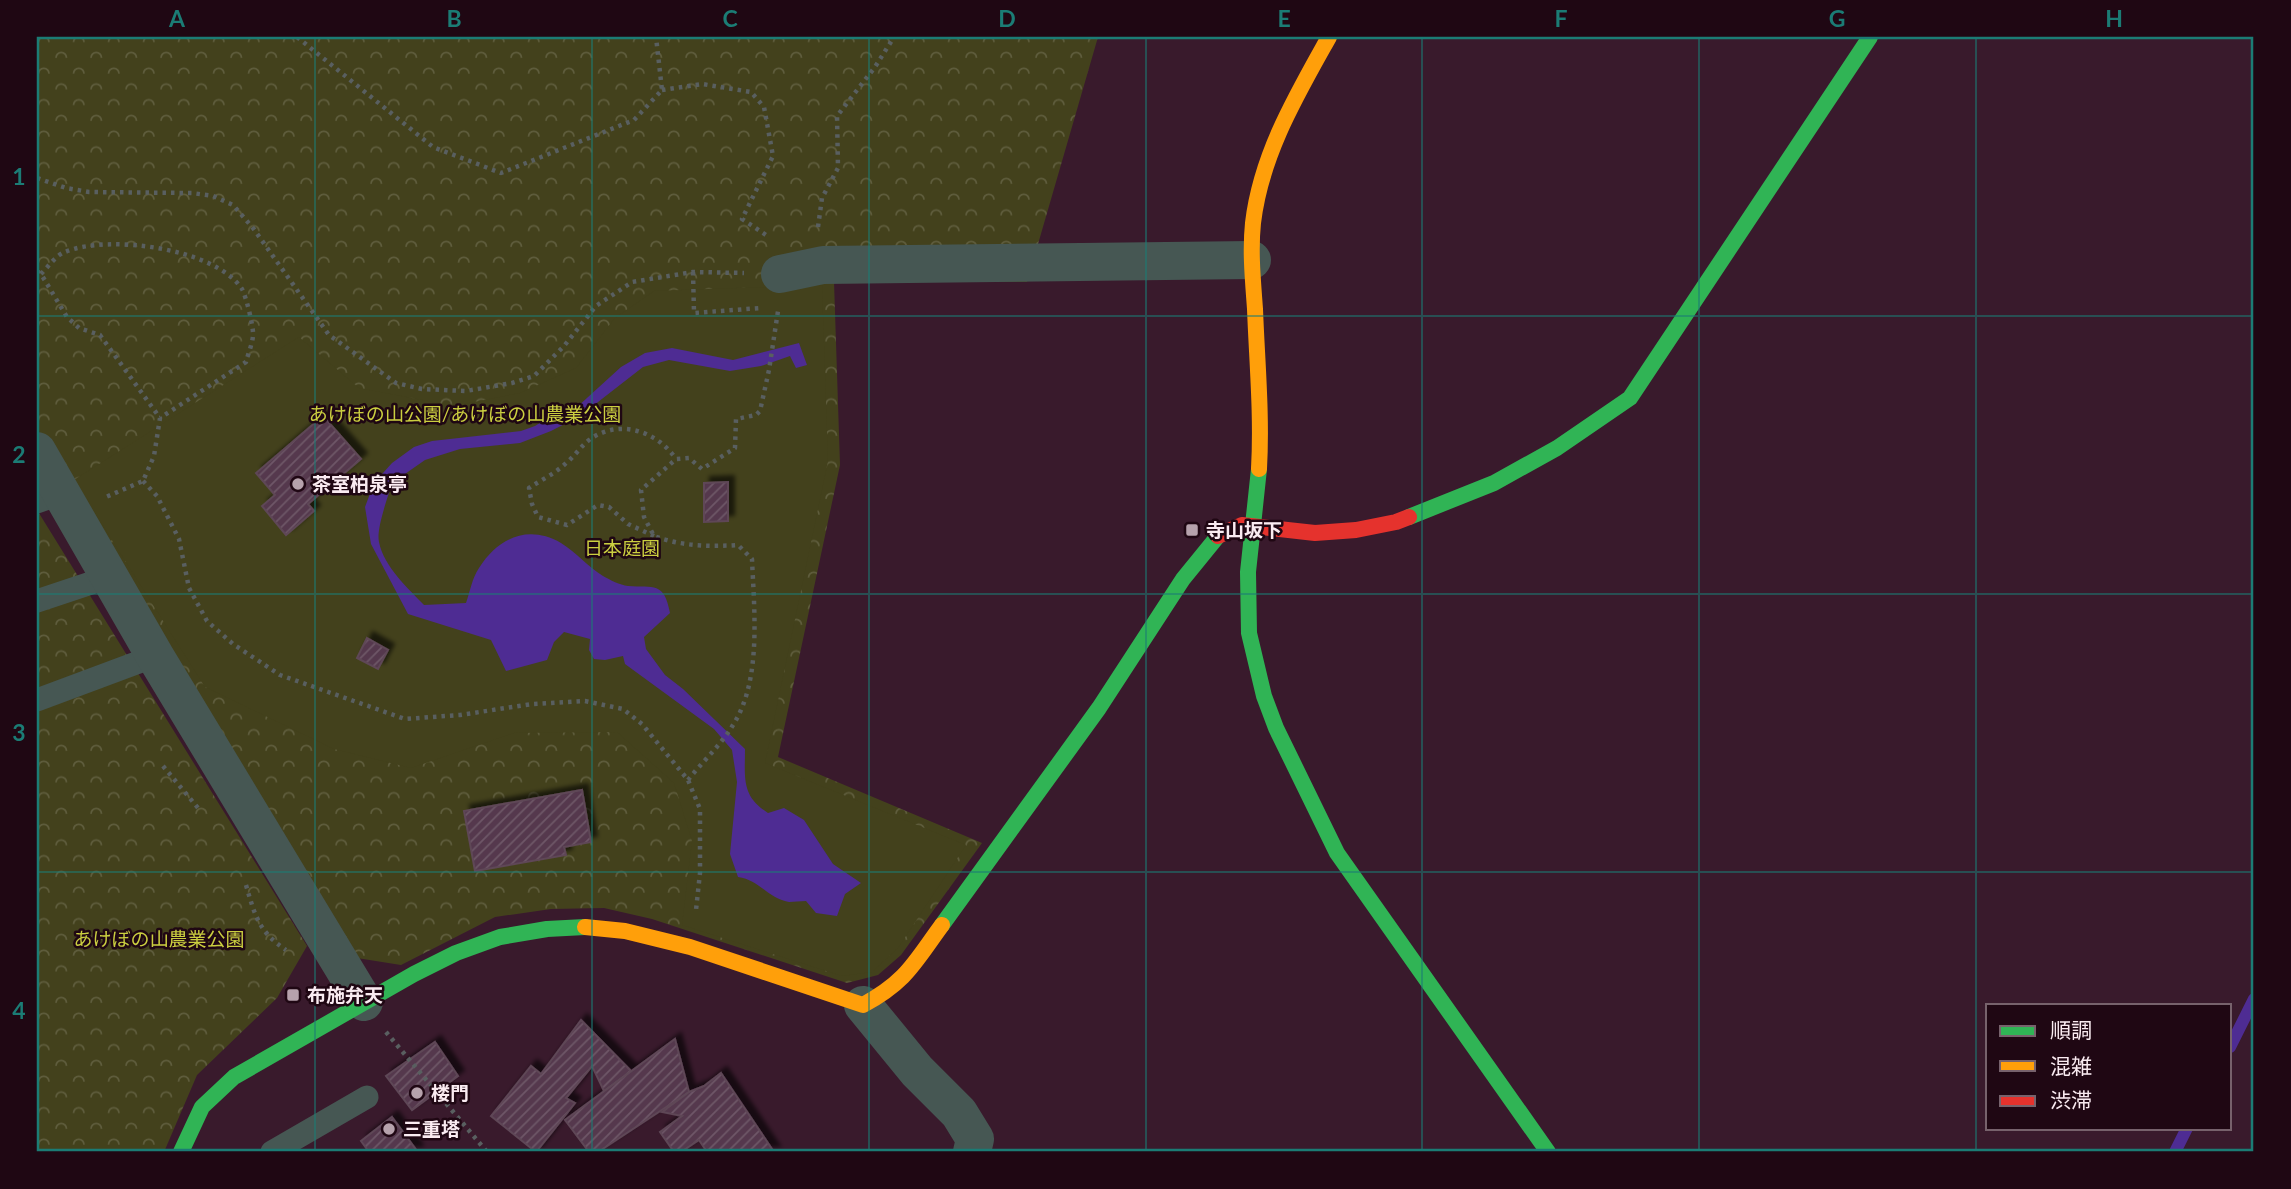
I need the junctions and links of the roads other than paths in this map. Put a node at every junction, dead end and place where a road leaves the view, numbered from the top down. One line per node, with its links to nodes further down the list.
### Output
1 (1329, 37): 3 (street)
2 (1870, 37): 7 (street)
3 (1252, 260): 4 (street); 7 (street)
4 (784, 288)
5 (37, 451): 6 (street)
6 (59, 505): 8 (street)
7 (1253, 525): 13 (street); 18 (street)
8 (109, 577): 9 (lane); 10 (street)
9 (37, 601)
10 (155, 656): 11 (lane); 12 (street)
11 (37, 700)
12 (364, 1002): 13 (street); 15 (street)
13 (863, 1005): 17 (street)
14 (367, 1097): 16 (lane)
15 (181, 1152)
16 (272, 1152)
17 (972, 1152)
18 (1548, 1152)

